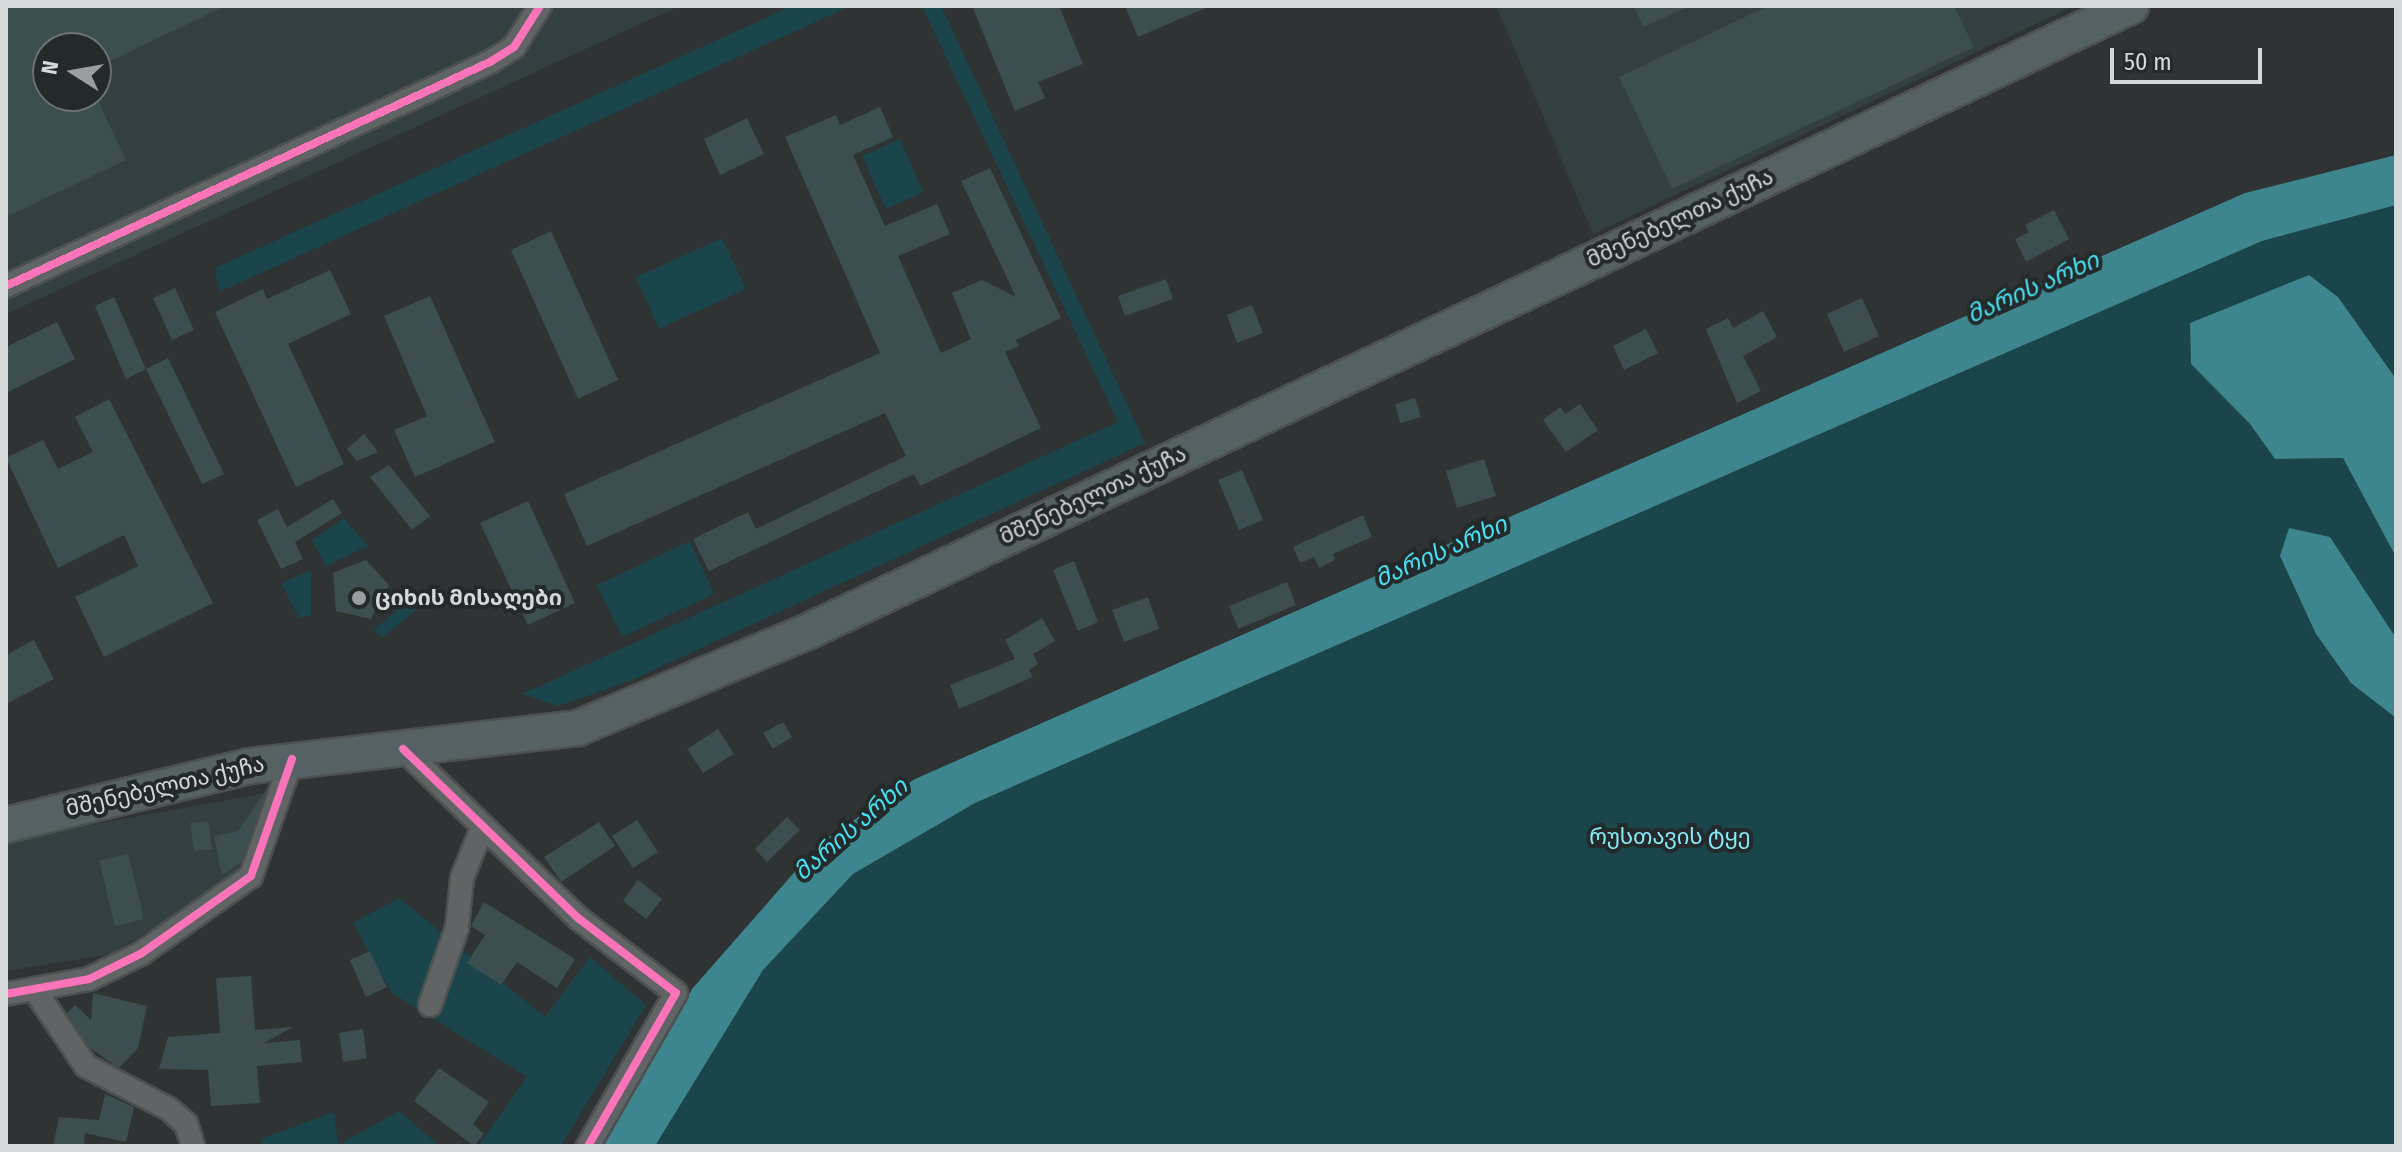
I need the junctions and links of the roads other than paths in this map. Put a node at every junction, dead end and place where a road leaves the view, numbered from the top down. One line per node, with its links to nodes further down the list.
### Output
1 (540, 6): 3 (street)
2 (2131, 6): 4 (main road, მშენებელთა ქუჩა)
3 (6, 286)
4 (403, 749): 5 (main road, მშენებელთა ქუჩა); 7 (street)
5 (292, 759): 6 (main road, მშენებელთა ქუჩა); 8 (street)
6 (6, 825)
7 (483, 826): 10 (street); 12 (street)
8 (34, 989): 9 (street); 11 (street)
9 (6, 994)
10 (430, 1005)
11 (193, 1146)
12 (588, 1146)

